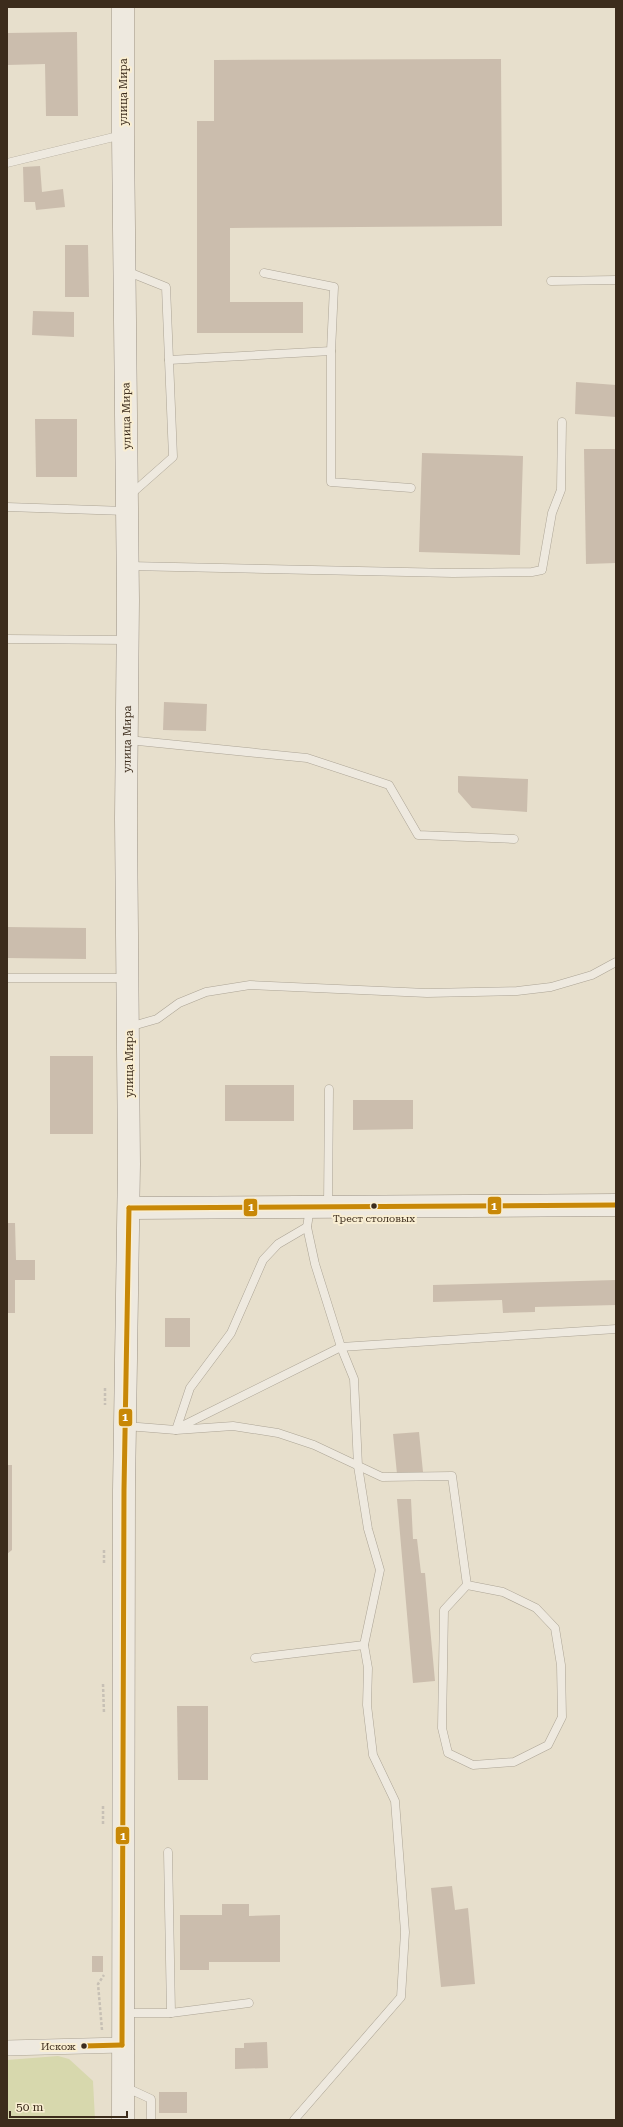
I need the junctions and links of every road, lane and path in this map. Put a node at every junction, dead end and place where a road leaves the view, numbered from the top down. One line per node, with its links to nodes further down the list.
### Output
1 (123, 7): 2 (main road, улица Мира)
2 (122, 135): 3 (lane); 4 (main road, улица Мира)
3 (7, 164)
4 (124, 270): 9 (lane); 12 (main road, улица Мира)
5 (264, 273): 8 (lane)
6 (616, 280): 7 (lane)
7 (551, 281)
8 (331, 351): 9 (lane); 11 (lane)
9 (169, 360): 12 (lane)
10 (562, 422): 14 (lane)
11 (411, 488)
12 (127, 505): 13 (lane); 14 (main road, улица Мира)
13 (7, 507)
14 (128, 566): 16 (main road, улица Мира)
15 (7, 639): 16 (lane)
16 (128, 640): 17 (main road, улица Мира)
17 (127, 740): 18 (lane); 21 (main road, улица Мира)
18 (514, 839)
19 (616, 962): 22 (lane)
20 (7, 978): 21 (lane)
21 (128, 978): 22 (main road, улица Мира)
22 (128, 1027): 25 (main road, улица Мира)
23 (329, 1089): 26 (lane)
24 (616, 1204): 26 (main road)
25 (129, 1208): 26 (main road); 29 (main road, улица Мира)
26 (315, 1214): 28 (lane); 30 (lane)
27 (616, 1329): 28 (lane)
28 (342, 1347): 30 (lane); 31 (lane)
29 (126, 1426): 30 (lane); 37 (main road, улица Мира)
30 (176, 1430): 31 (lane)
31 (358, 1466): 32 (lane); 33 (lane)
32 (467, 1585): 32 (lane)
33 (364, 1645): 34 (lane); 44 (lane)
34 (255, 1658)
35 (168, 1852): 38 (lane)
36 (249, 2003): 38 (lane)
37 (122, 2013): 38 (lane); 39 (main road, улица Мира)
38 (171, 2013)
39 (122, 2045): 40 (street); 41 (main road, улица Мира)
40 (7, 2048)
41 (123, 2086): 42 (main road, улица Мира); 43 (lane)
42 (123, 2120)
43 (151, 2120)
44 (294, 2120)

